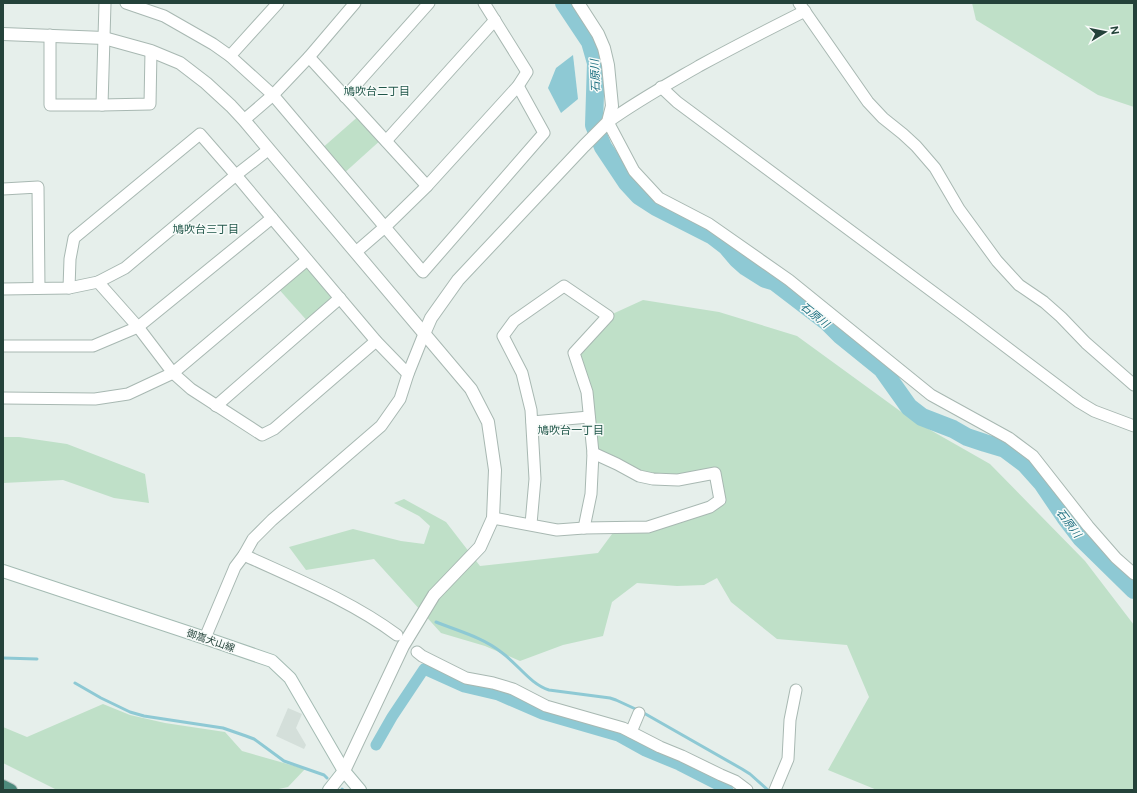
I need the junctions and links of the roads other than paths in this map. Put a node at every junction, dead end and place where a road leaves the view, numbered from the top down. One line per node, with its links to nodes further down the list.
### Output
1 (105, 3): 12 (street)
2 (126, 3): 14 (street)
3 (278, 3): 14 (street)
4 (355, 3): 15 (street)
5 (429, 3): 19 (street)
6 (484, 3): 9 (street)
7 (578, 3): 22 (street)
8 (802, 7): 17 (street); 43 (street)
9 (495, 20): 16 (street); 23 (street)
10 (3, 34): 11 (street)
11 (50, 36): 12 (street); 20 (street)
12 (104, 38): 13 (street); 20 (street)
13 (152, 51): 20 (street); 21 (street)
14 (230, 56): 18 (street)
15 (309, 57): 18 (street); 19 (street)
16 (518, 86): 26 (street); 29 (street)
17 (661, 87): 22 (street); 48 (street)
18 (273, 95): 21 (street); 29 (street)
19 (345, 97): 23 (street)
20 (102, 106)
21 (244, 120): 24 (street)
22 (608, 122): 38 (street); 55 (street)
23 (386, 141): 26 (street)
24 (268, 150): 25 (street); 30 (street)
25 (236, 175): 28 (street); 32 (street); 34 (street)
26 (427, 186): 29 (street)
27 (3, 189): 33 (street)
28 (272, 218): 31 (street); 37 (street)
29 (386, 226): 30 (street)
30 (356, 252): 38 (street)
31 (308, 260): 36 (street); 41 (street)
32 (98, 282): 34 (street); 37 (street)
33 (39, 288): 34 (street); 35 (street)
34 (69, 288)
35 (3, 289)
36 (340, 298): 39 (street); 45 (street)
37 (138, 327): 40 (street); 41 (street)
38 (424, 334): 42 (street); 50 (street)
39 (376, 341): 42 (street); 45 (street)
40 (3, 346)
41 (173, 373): 44 (street); 45 (street)
42 (408, 374): 53 (street)
43 (1134, 385)
44 (3, 398)
45 (216, 406)
46 (589, 417): 47 (street); 47 (street); 49 (street)
47 (532, 422): 51 (street)
48 (1134, 426)
49 (593, 453): 52 (street); 52 (street)
50 (492, 518): 51 (street); 62 (street)
51 (531, 524): 52 (street)
52 (584, 528)
53 (244, 555): 56 (street); 57 (street)
54 (3, 571): 57 (street, 御嵩犬山線)
55 (1134, 574)
56 (397, 635)
57 (205, 638): 62 (street, 御嵩犬山線)
58 (417, 652): 61 (street)
59 (796, 690): 68 (street)
60 (639, 713): 61 (street)
61 (630, 732): 67 (street)
62 (344, 771): 65 (street); 66 (street, 御嵩犬山線)
63 (3, 786): 64 (highway)
64 (11, 790)
65 (329, 790)
66 (360, 790)
67 (747, 790)
68 (776, 790)

